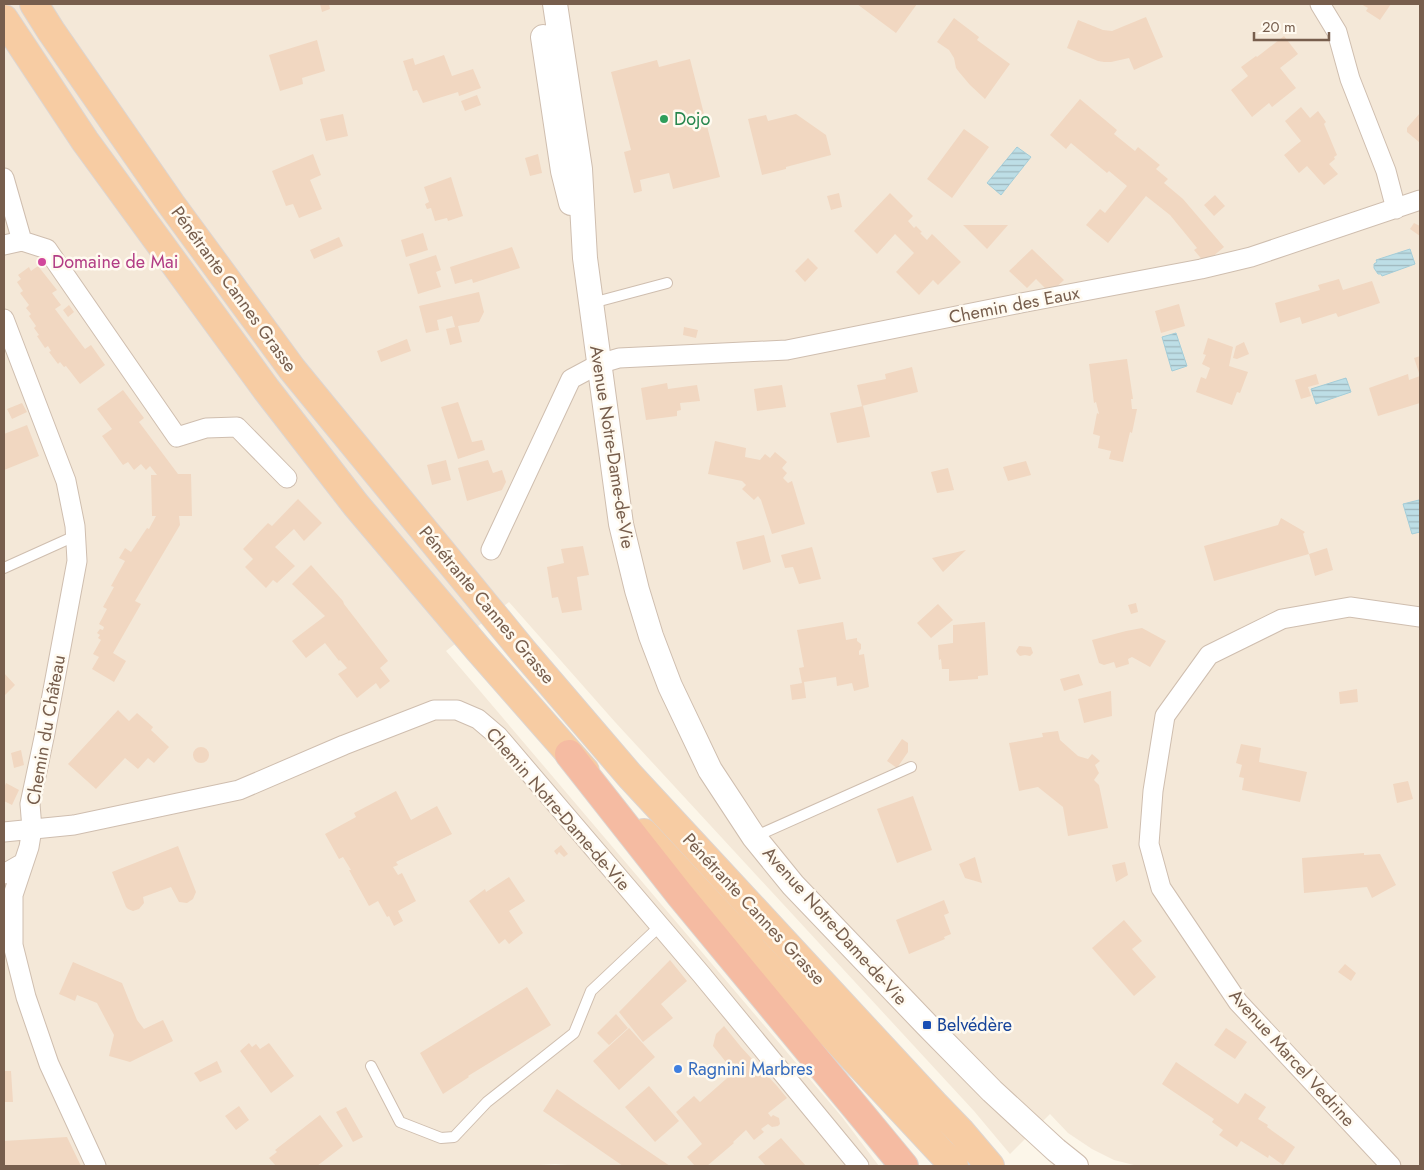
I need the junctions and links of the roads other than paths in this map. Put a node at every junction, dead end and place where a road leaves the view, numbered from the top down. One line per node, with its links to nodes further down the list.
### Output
1 (34, 4): 33 (highway, Pénétrante Cannes Grasse)
2 (538, 4): 10 (street, Avenue Notre-Dame-de-Vie)
3 (555, 4): 10 (street, Avenue Notre-Dame-de-Vie)
4 (1320, 4): 8 (street)
5 (4, 19): 20 (highway, Pénétrante Cannes Grasse)
6 (4, 178): 9 (street)
7 (1420, 200): 8 (street, Chemin des Eaux)
8 (1396, 209): 14 (street, Chemin des Eaux)
9 (13, 243): 15 (street)
10 (585, 258): 12 (street, Avenue Notre-Dame-de-Vie)
11 (666, 283): 12 (lane)
12 (591, 303): 14 (street, Avenue Notre-Dame-de-Vie)
13 (4, 319): 16 (street, Chemin du Château)
14 (599, 364): 17 (street, Chemin des Eaux); 24 (street, Avenue Notre-Dame-de-Vie)
15 (287, 478)
16 (75, 536): 18 (lane); 22 (street, Chemin du Château)
17 (491, 550)
18 (4, 568)
19 (1420, 617): 35 (street, Avenue Marcel Vedrine)
20 (569, 754): 31 (highway); 32 (highway, Pénétrante Cannes Grasse)
21 (911, 767): 24 (lane)
22 (32, 829): 23 (street, Chemin Notre-Dame-de-Vie); 25 (street, Chemin du Château); 27 (street, Chemin Notre-Dame-de-Vie)
23 (4, 832)
24 (754, 837): 34 (street, Avenue Notre-Dame-de-Vie)
25 (24, 863): 26 (street); 29 (street, Chemin du Château)
26 (4, 874)
27 (660, 926): 28 (lane); 30 (street, Chemin Notre-Dame-de-Vie)
28 (371, 1066)
29 (96, 1166)
30 (858, 1166)
31 (904, 1166)
32 (954, 1166)
33 (990, 1166)
34 (1076, 1166)
35 (1391, 1166)

